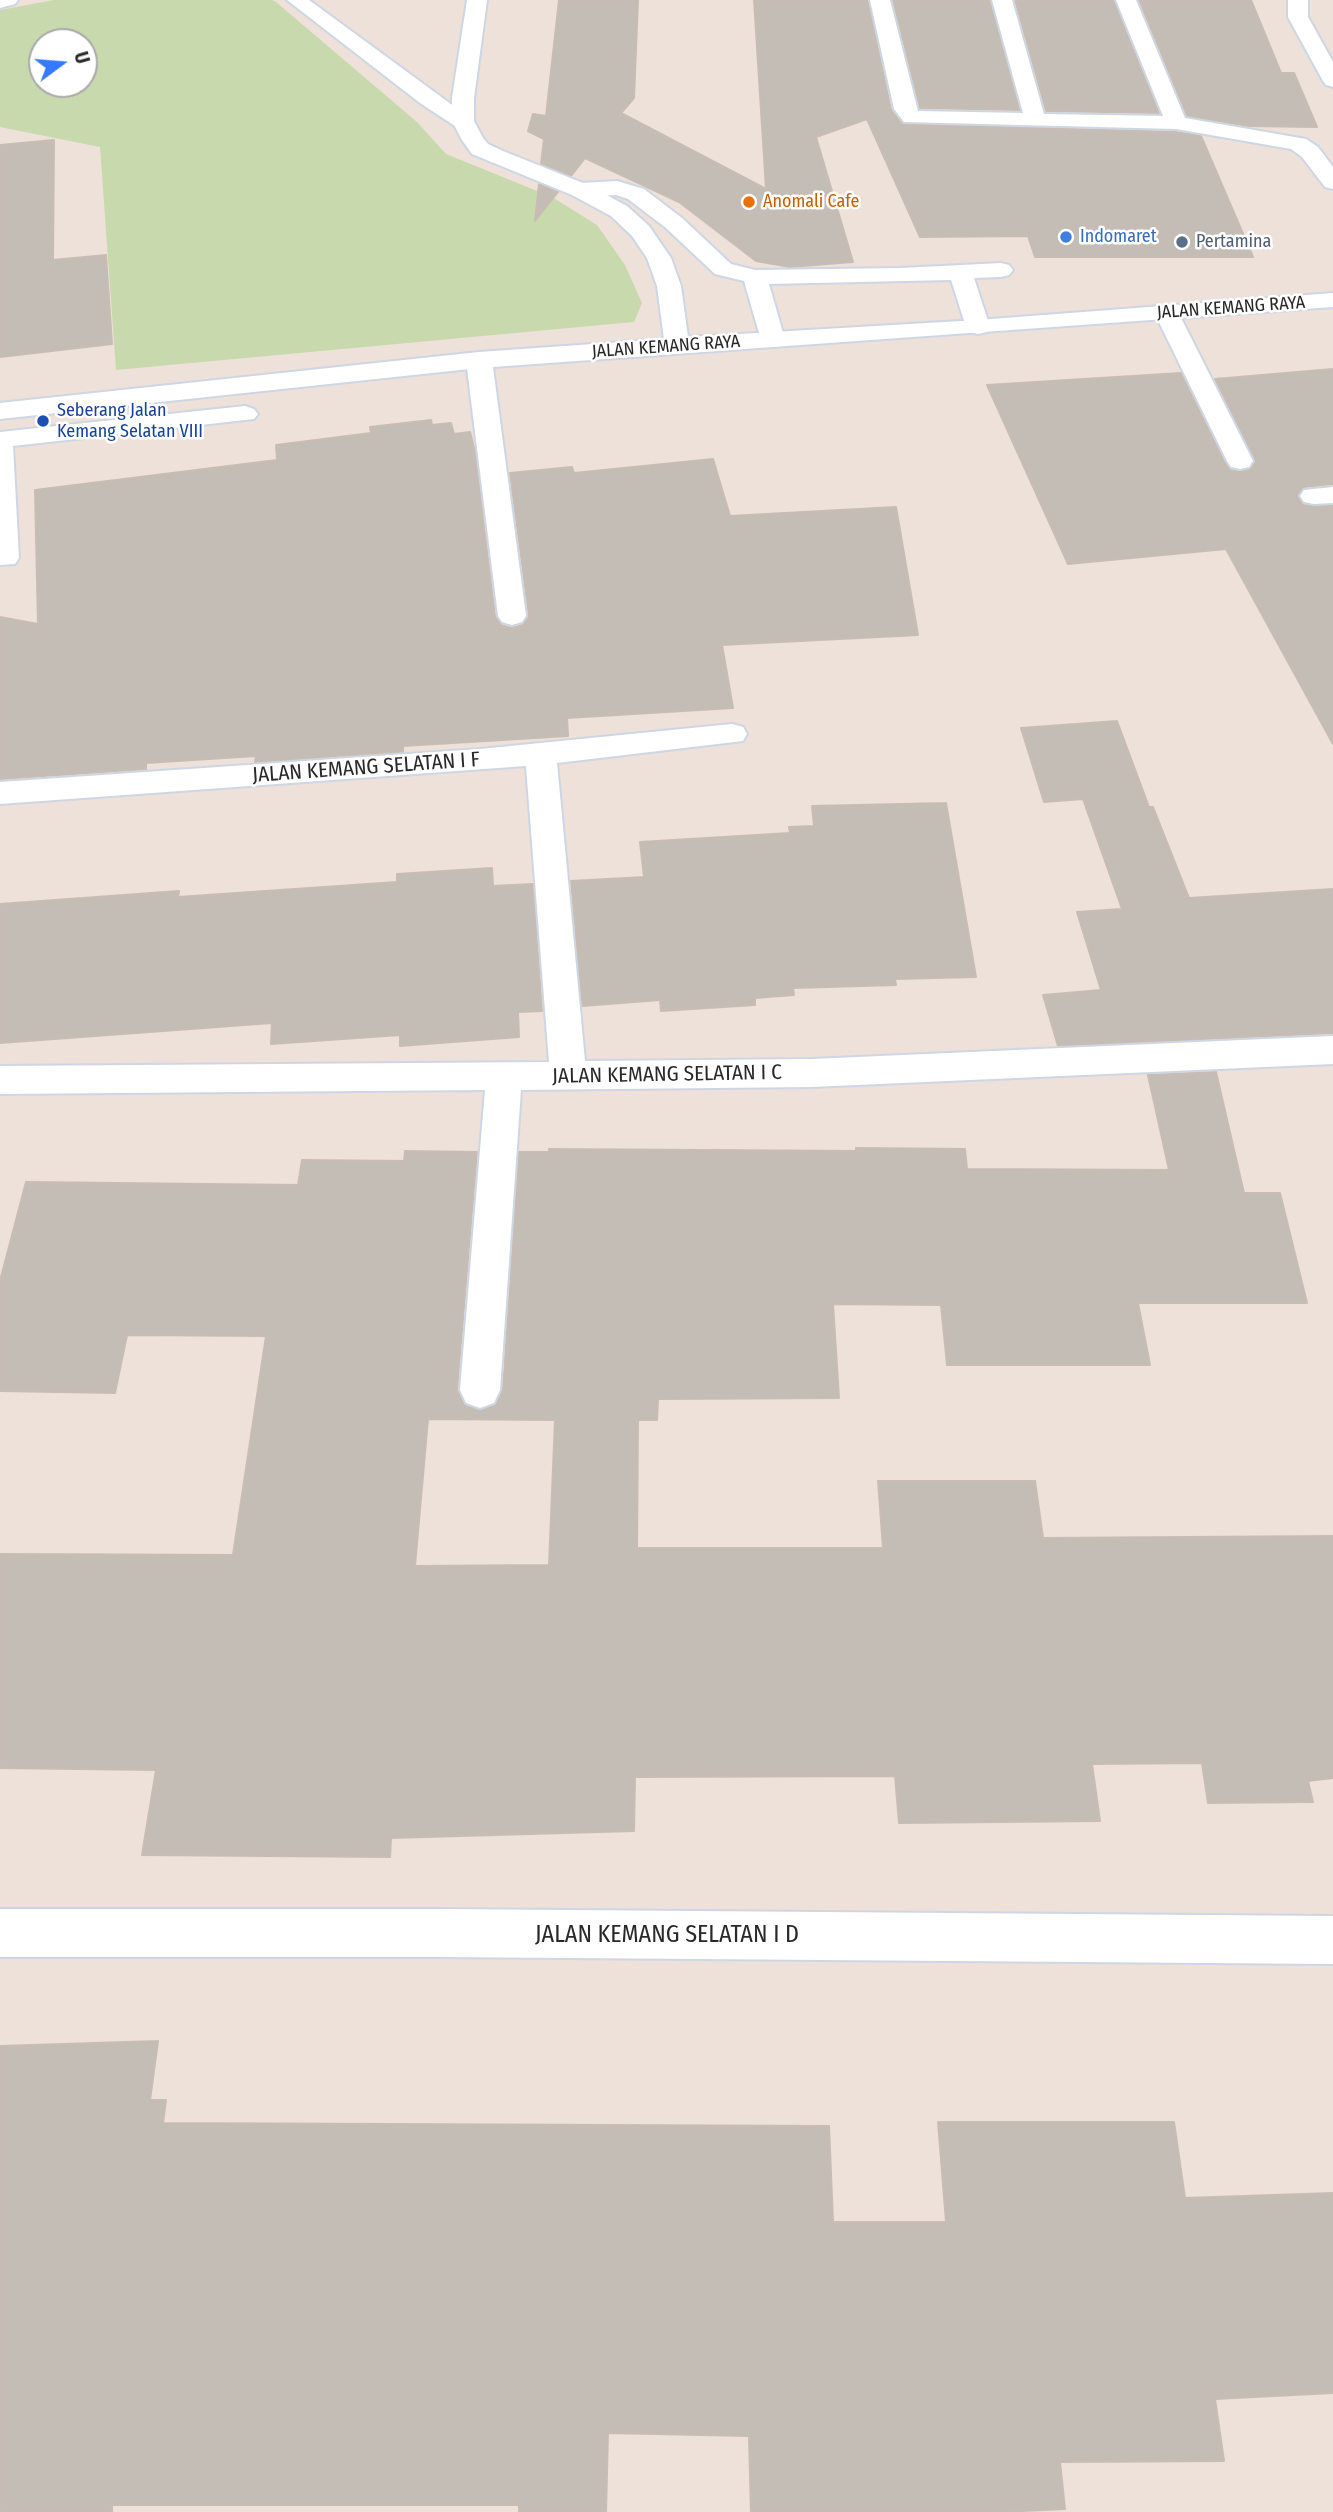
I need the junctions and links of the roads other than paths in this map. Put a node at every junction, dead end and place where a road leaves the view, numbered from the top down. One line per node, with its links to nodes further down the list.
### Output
1 (8, 0): 8 (street)
2 (297, 0): 11 (street)
3 (477, 0): 11 (street)
4 (880, 0): 10 (street)
5 (1002, 0): 10 (street)
6 (1126, 0): 12 (street)
7 (1298, 0): 9 (street)
8 (0, 2)
9 (1333, 81)
10 (1035, 118): 12 (street)
11 (463, 121): 14 (street)
12 (1176, 123): 13 (street)
13 (1333, 182)
14 (580, 190): 17 (street); 22 (street)
15 (1001, 270): 16 (street)
16 (960, 272): 17 (street); 20 (street)
17 (755, 276): 21 (street)
18 (1333, 300): 19 (street, JALAN KEMANG RAYA)
19 (1166, 312): 20 (street, JALAN KEMANG RAYA); 27 (street)
20 (978, 327): 21 (street, JALAN KEMANG RAYA)
21 (774, 340): 22 (street, JALAN KEMANG RAYA)
22 (677, 345): 23 (street, JALAN KEMANG RAYA)
23 (479, 360): 24 (street, JALAN KEMANG RAYA); 29 (street)
24 (0, 411)
25 (245, 414): 26 (street)
26 (0, 442): 28 (street)
27 (1240, 461)
28 (5, 558)
29 (512, 616)
30 (732, 734): 31 (street, JALAN KEMANG SELATAN I F)
31 (541, 755): 32 (street, JALAN KEMANG SELATAN I F); 35 (street)
32 (0, 793)
33 (1333, 1049): 35 (street, JALAN KEMANG SELATAN I C)
34 (504, 1076): 35 (street, JALAN KEMANG SELATAN I C); 36 (street, JALAN KEMANG SELATAN I C); 37 (street)
35 (568, 1076)
36 (0, 1080)
37 (480, 1390)
38 (0, 1933): 39 (street, JALAN KEMANG SELATAN I D)
39 (1333, 1940)

